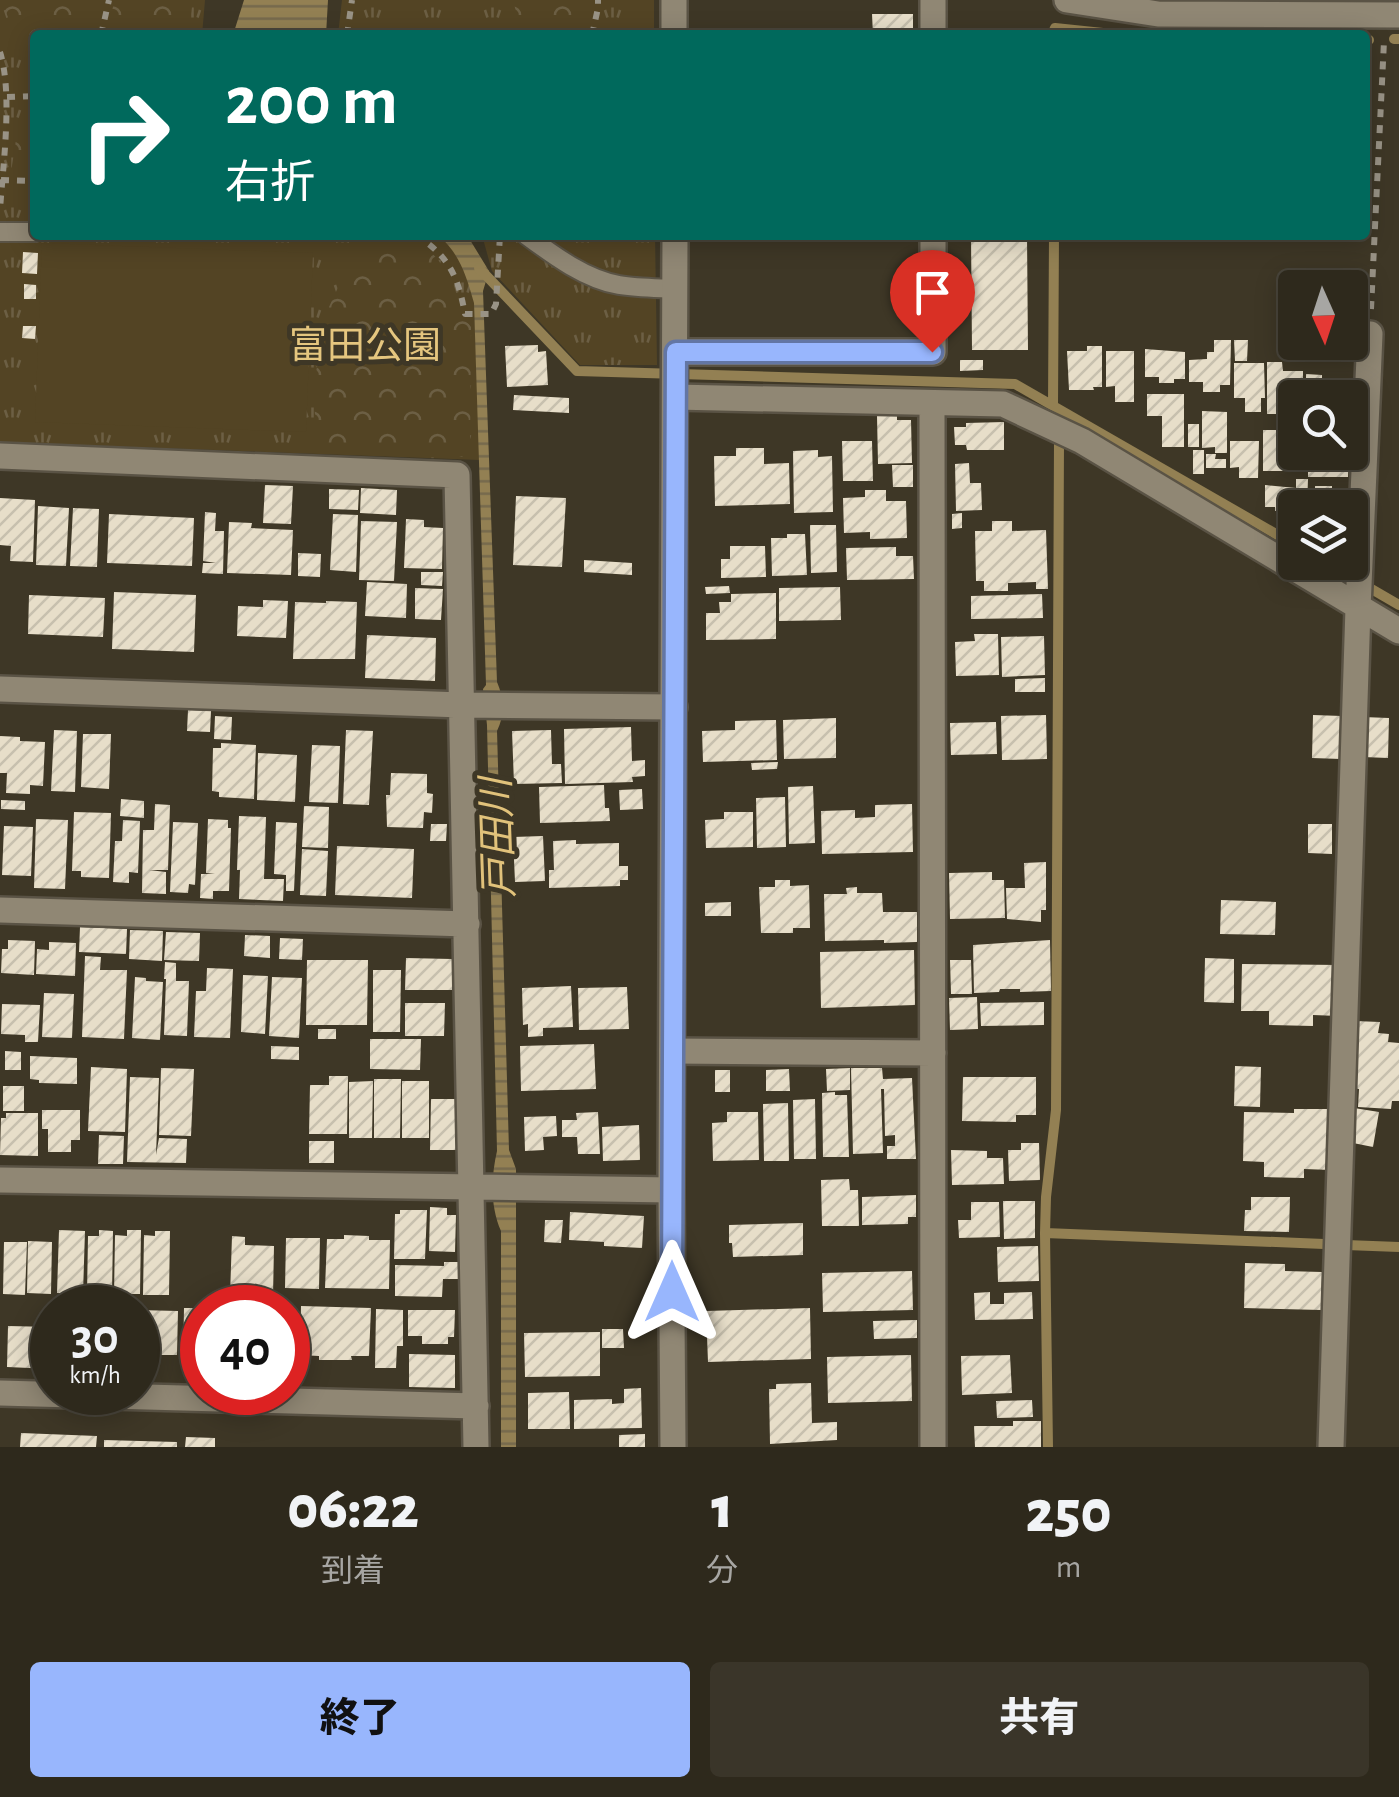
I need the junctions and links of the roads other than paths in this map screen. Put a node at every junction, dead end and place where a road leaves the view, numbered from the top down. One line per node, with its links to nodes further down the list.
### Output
1 (674, 0): 5 (street)
2 (933, 0): 6 (street)
3 (1067, 0): 4 (street)
4 (1390, 10)
5 (674, 30)
6 (933, 30)
7 (0, 232): 8 (lane)
8 (30, 232)
9 (533, 240): 12 (lane)
10 (676, 240): 12 (street)
11 (933, 240): 14 (street)
12 (676, 289): 14 (street)
13 (1370, 334): 18 (street)
14 (676, 352): 15 (street)
15 (675, 398): 16 (street); 22 (street)
16 (932, 403): 18 (street); 26 (street)
17 (0, 456): 21 (street)
18 (1359, 590): 19 (street); 35 (street)
19 (1399, 631)
20 (0, 689): 21 (street)
21 (471, 705): 22 (street); 24 (street)
22 (674, 707): 25 (street)
23 (0, 910): 24 (street)
24 (467, 924): 28 (street)
25 (672, 1050): 26 (street); 29 (street)
26 (932, 1053): 34 (street)
27 (0, 1180): 28 (street)
28 (481, 1187): 29 (street); 31 (street)
29 (672, 1190): 33 (street)
30 (0, 1393): 31 (street)
31 (476, 1406): 32 (street)
32 (476, 1447)
33 (673, 1447)
34 (933, 1447)
35 (1331, 1447)

